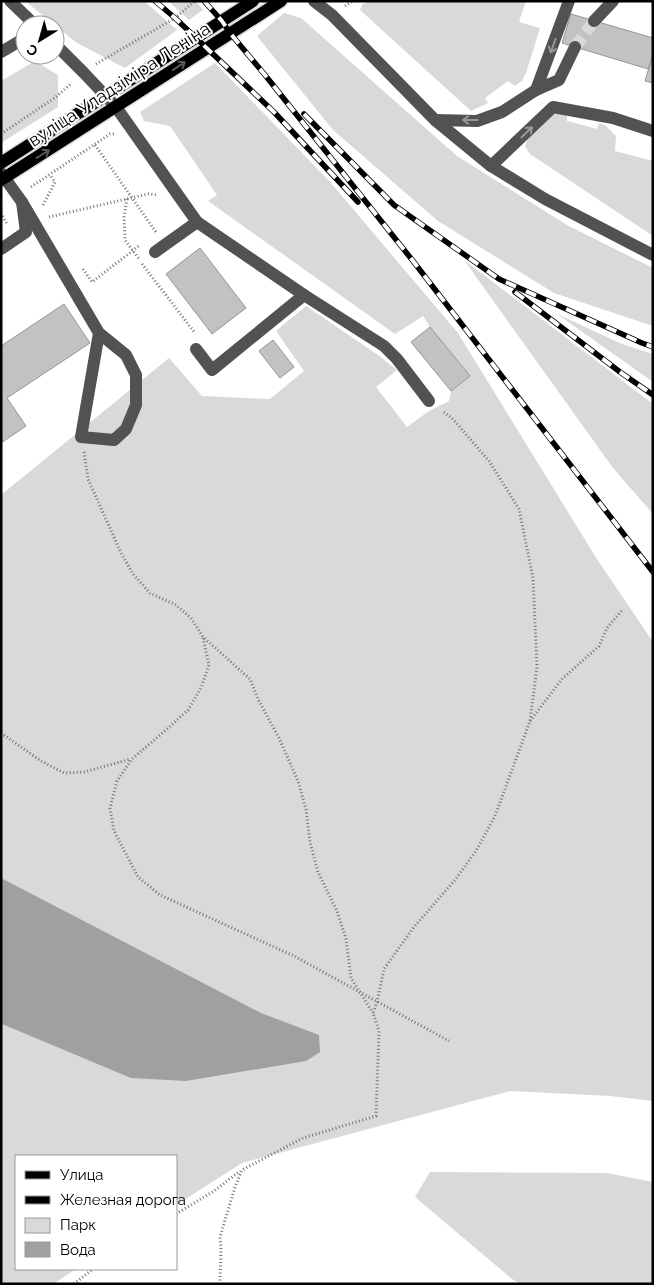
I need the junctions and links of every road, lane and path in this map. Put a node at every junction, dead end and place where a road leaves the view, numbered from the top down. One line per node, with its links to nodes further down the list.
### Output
1 (10, 1): 7 (lane)
2 (253, 1): 14 (main road, вуліца Уладзіміра Леніна)
3 (281, 1): 15 (main road, вуліца Уладзіміра Леніна, one-way to 3)
4 (314, 1): 16 (lane)
5 (569, 1): 13 (lane, one-way to 13)
6 (613, 1): 8 (lane)
7 (25, 15)
8 (594, 21)
9 (15, 44): 11 (lane)
10 (574, 47): 13 (lane)
11 (1, 52)
12 (65, 54): 14 (lane)
13 (536, 90): 16 (lane, one-way to 16)
14 (106, 95): 15 (lane); 20 (main road, вуліца Уладзіміра Леніна)
15 (116, 107): 23 (main road, вуліца Уладзіміра Леніна, one-way to 15); 29 (lane)
16 (435, 120): 21 (lane)
17 (653, 131): 21 (lane, one-way to 17)
18 (118, 134): 19 (path)
19 (95, 145): 22 (path); 25 (path)
20 (1, 163)
21 (492, 166): 38 (lane)
22 (50, 175): 26 (path); 28 (path)
23 (2, 177): 26 (lane)
24 (164, 196): 25 (path)
25 (132, 198): 27 (path); 32 (path)
26 (20, 199): 35 (lane); 41 (lane)
27 (127, 199): 30 (path); 36 (path)
28 (40, 210)
29 (197, 222): 37 (lane); 40 (lane)
30 (52, 226)
31 (162, 228): 32 (path)
32 (156, 232): 33 (path)
33 (150, 237)
34 (144, 242): 36 (path)
35 (1, 249)
36 (132, 251): 39 (path); 42 (path)
37 (155, 252)
38 (653, 255)
39 (80, 266)
40 (304, 295): 42 (lane); 43 (lane)
41 (99, 333): 44 (lane); 44 (lane)
42 (197, 343)
43 (429, 402): 47 (path)
44 (81, 437): 46 (path)
45 (623, 609): 47 (path)
46 (203, 637): 49 (path); 50 (path)
47 (530, 721): 51 (path)
48 (1, 733): 49 (path)
49 (132, 759): 50 (path)
50 (359, 992): 51 (path); 52 (path)
51 (378, 1002): 52 (path); 53 (path)
52 (373, 1013): 54 (path)
53 (449, 1040)
54 (242, 1170): 55 (path); 58 (path)
55 (178, 1213)
56 (92, 1270): 57 (path)
57 (74, 1284)
58 (220, 1284)

